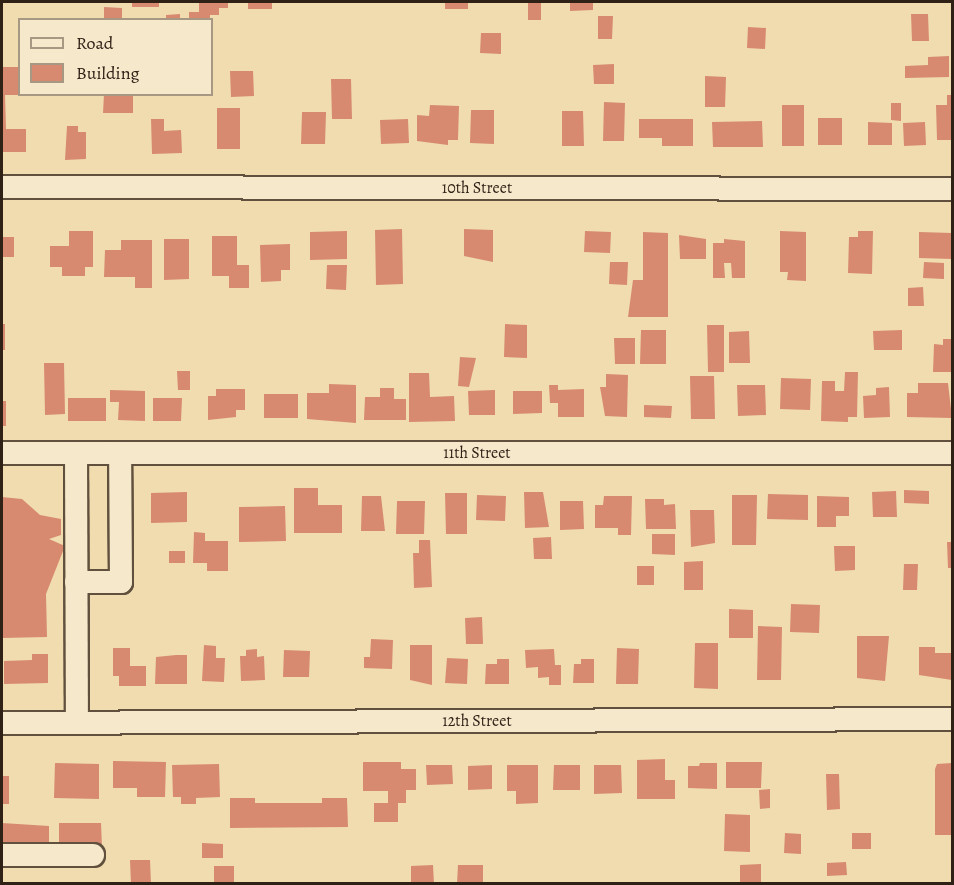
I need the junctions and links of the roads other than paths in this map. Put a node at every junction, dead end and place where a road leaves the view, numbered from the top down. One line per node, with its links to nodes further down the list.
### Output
1 (2, 187): 2 (street, 10th Street)
2 (952, 189)
3 (2, 453): 4 (street, 11th Street)
4 (76, 453): 5 (street, 11th Street); 7 (street)
5 (120, 453): 6 (street, 11th Street); 7 (street)
6 (952, 453)
7 (76, 582): 9 (street)
8 (952, 719): 9 (street, 12th Street)
9 (77, 722): 10 (street, 12th Street)
10 (2, 723)
11 (2, 855): 12 (street)
12 (93, 855)

